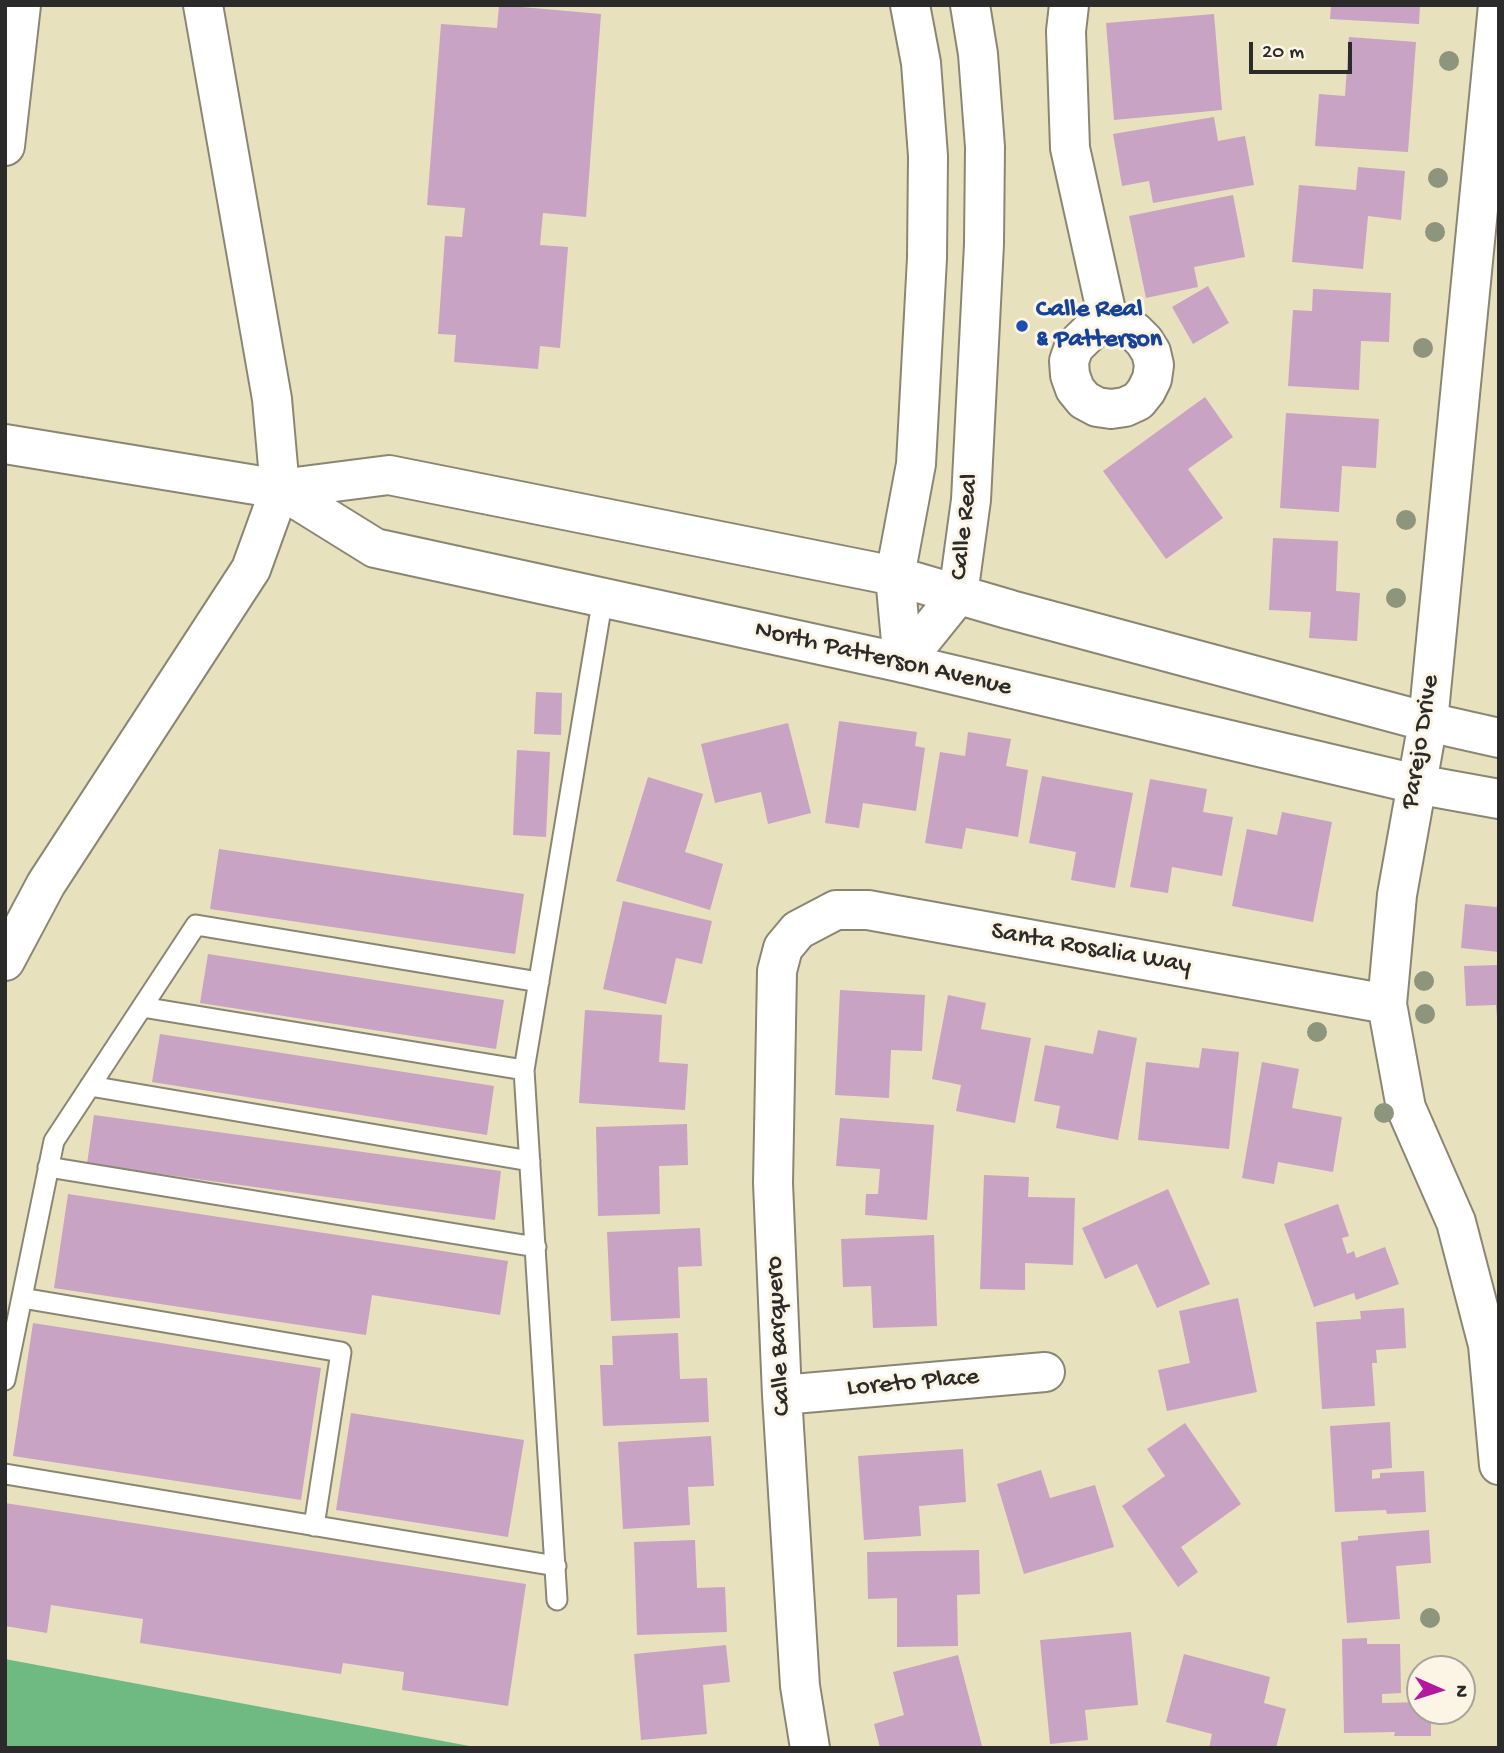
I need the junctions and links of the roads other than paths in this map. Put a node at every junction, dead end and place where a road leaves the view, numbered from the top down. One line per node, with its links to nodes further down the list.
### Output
1 (21, 5): 7 (main road)
2 (203, 5): 10 (main road)
3 (910, 5): 11 (main road)
4 (970, 5): 12 (main road, Calle Real)
5 (1069, 5): 8 (main road)
6 (1498, 5): 15 (main road, Parejo Drive)
7 (5, 146)
8 (1107, 315)
9 (5, 444): 10 (main road, North Patterson Avenue)
10 (280, 489): 11 (main road, North Patterson Avenue); 13 (main road, North Patterson Avenue); 20 (main road)
11 (895, 576): 12 (main road, North Patterson Avenue); 14 (main road)
12 (958, 595): 14 (main road, Calle Real); 15 (main road, North Patterson Avenue)
13 (603, 597): 14 (main road, North Patterson Avenue); 21 (lane)
14 (903, 663): 17 (main road, North Patterson Avenue)
15 (1428, 723): 16 (main road, North Patterson Avenue); 17 (main road, Parejo Drive)
16 (1499, 738)
17 (1416, 784): 18 (main road, North Patterson Avenue); 22 (main road, Parejo Drive)
18 (1499, 799)
19 (798, 930): 22 (main road, Santa Rosalia Way); 32 (main road, Calle Barquero)
20 (5, 961)
21 (539, 982): 23 (lane); 24 (lane)
22 (1387, 1003): 33 (main road, Parejo Drive)
23 (142, 1007): 24 (lane); 25 (lane)
24 (524, 1070): 26 (lane)
25 (90, 1086): 26 (lane); 27 (lane)
26 (530, 1161): 28 (lane)
27 (48, 1167): 28 (lane); 29 (lane)
28 (536, 1247): 36 (lane)
29 (22, 1298): 31 (lane); 35 (lane)
30 (1045, 1372): 32 (main road, Loreto Place)
31 (5, 1380)
32 (782, 1395): 38 (main road, Calle Barquero)
33 (1499, 1465)
34 (5, 1474): 35 (lane)
35 (314, 1526): 36 (lane)
36 (556, 1566): 37 (lane)
37 (557, 1600)
38 (810, 1748)

